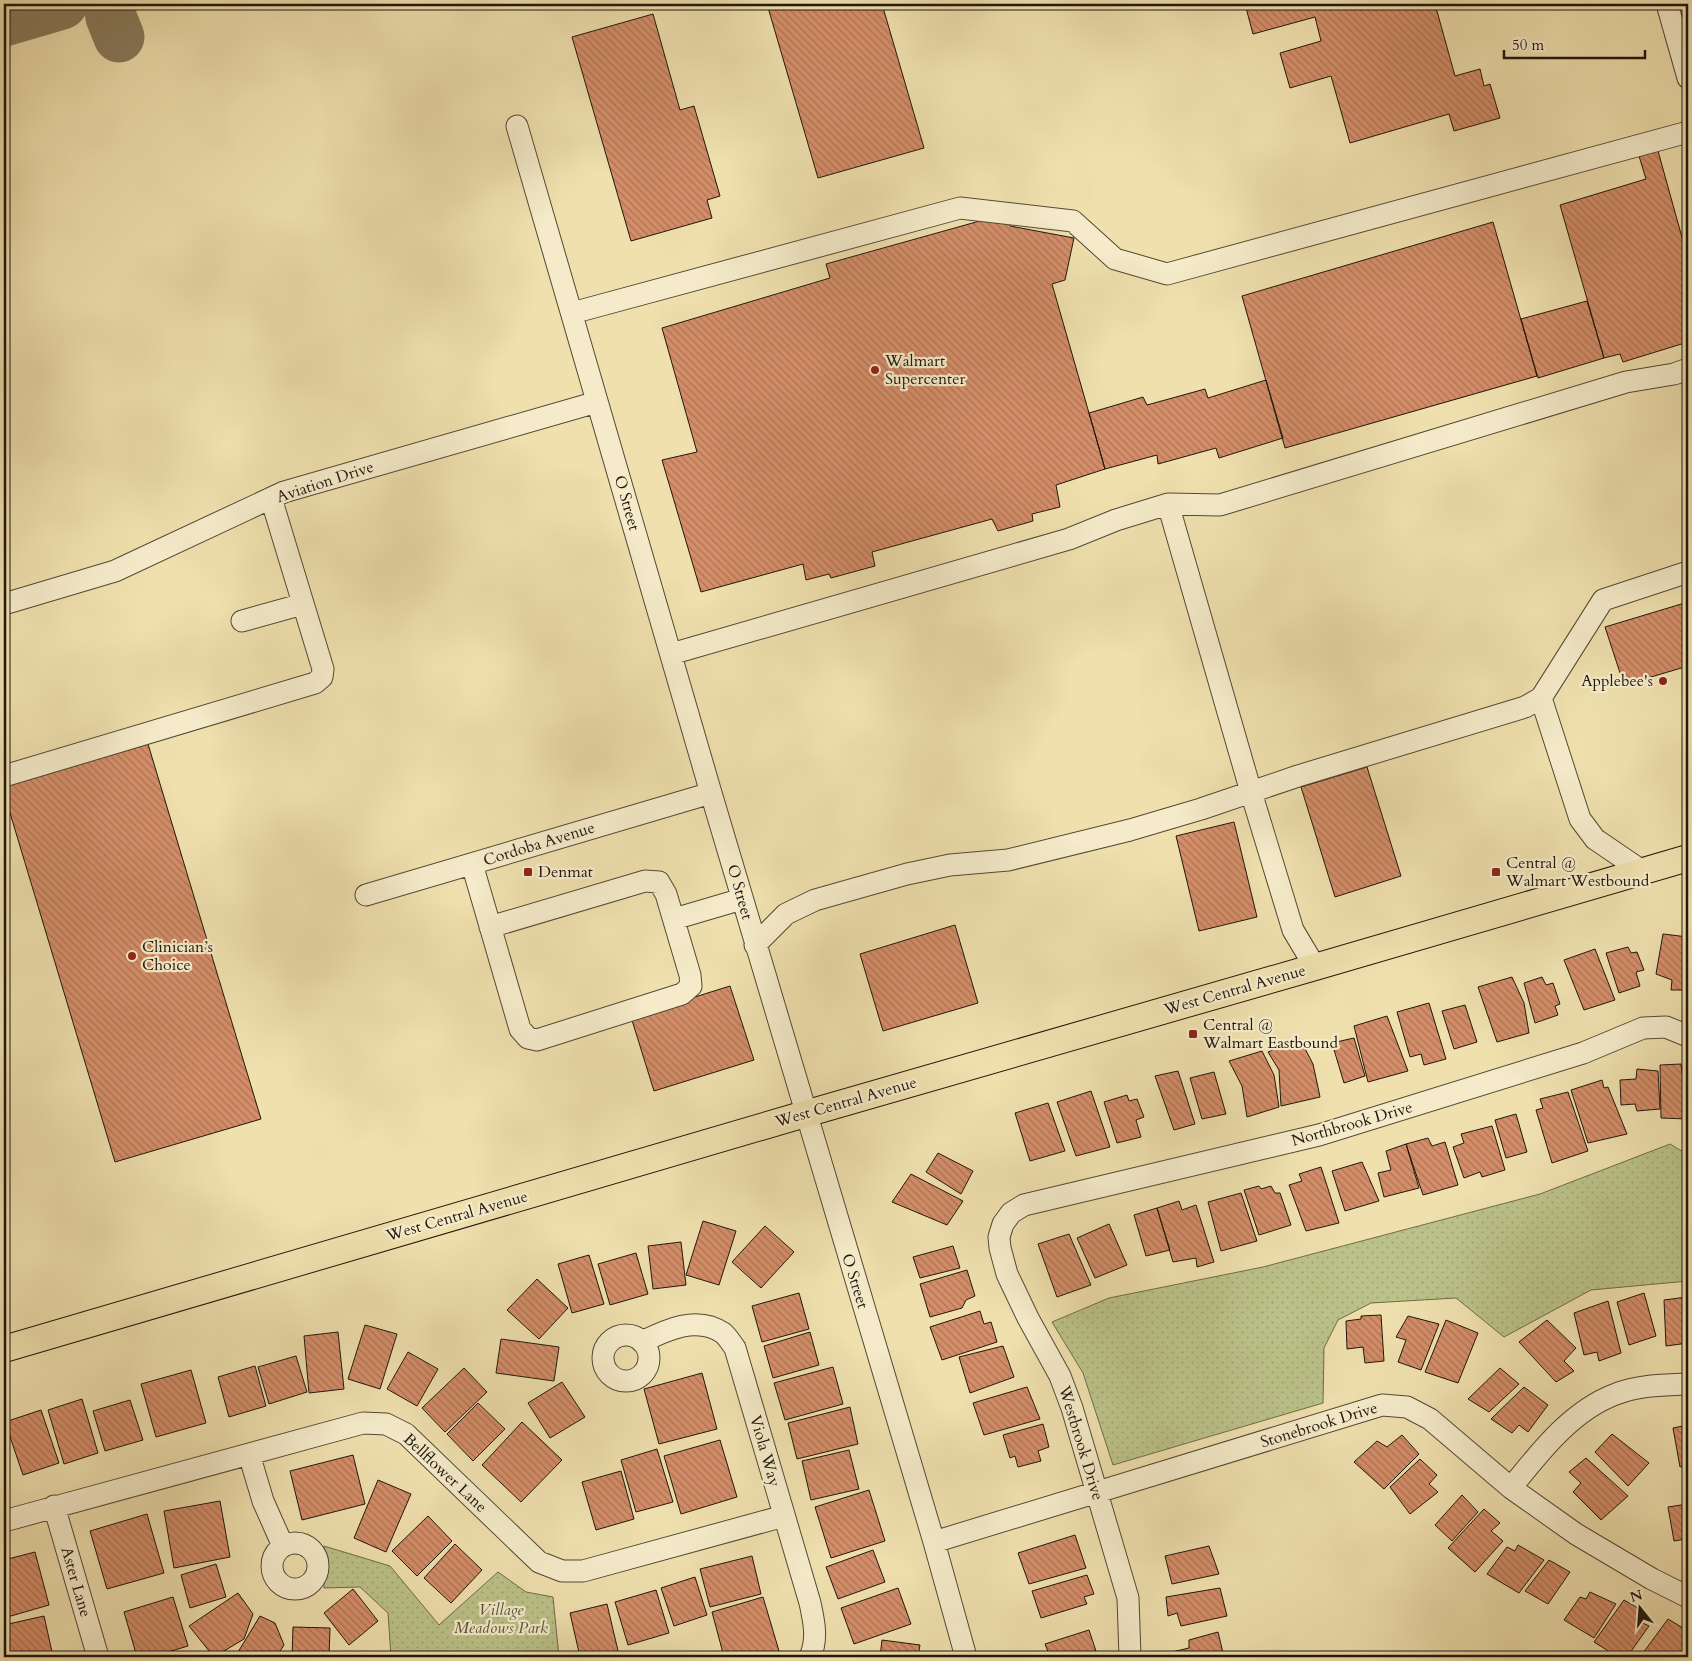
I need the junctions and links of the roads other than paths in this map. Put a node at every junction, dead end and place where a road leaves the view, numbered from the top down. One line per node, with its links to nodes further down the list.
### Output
1 (1666, 4): 2 (street)
2 (1688, 78)
3 (517, 126): 5 (street, O Street)
4 (1688, 132): 5 (street)
5 (572, 313): 7 (street, O Street)
6 (1688, 369): 9 (street)
7 (598, 402): 8 (street, Aviation Drive); 14 (street, O Street)
8 (271, 498): 11 (street, Aviation Drive); 12 (street)
9 (1168, 504): 14 (street); 17 (street)
10 (1688, 572): 15 (street)
11 (4, 604)
12 (303, 604): 13 (street); 16 (street)
13 (242, 621)
14 (671, 654): 18 (street, O Street)
15 (1541, 698): 17 (street); 21 (street)
16 (4, 776)
17 (1251, 792): 26 (street); 27 (street)
18 (711, 793): 20 (street, Cordoba Avenue); 23 (street, O Street)
19 (1688, 858): 21 (main road, West Central Avenue)
20 (472, 864): 22 (street, Cordoba Avenue); 25 (street)
21 (1642, 871): 27 (main road, West Central Avenue)
22 (366, 895)
23 (742, 899): 24 (street); 26 (street, O Street)
24 (674, 919): 25 (street); 25 (street)
25 (490, 926)
26 (756, 945): 29 (street, O Street)
27 (1316, 967): 29 (main road, West Central Avenue)
28 (1688, 1036): 30 (street, Northbrook Drive)
29 (805, 1114): 32 (main road, West Central Avenue); 40 (street, O Street)
30 (1011, 1213): 36 (street, Westbrook Drive)
31 (642, 1342): 38 (street, Viola Way)
32 (4, 1349)
33 (1688, 1384): 35 (street)
34 (249, 1454): 37 (street, Bellflower Lane); 38 (street, Bellflower Lane); 41 (street)
35 (1511, 1488): 36 (street, Stonebrook Drive); 42 (street, Stonebrook Drive)
36 (1096, 1493): 40 (street, Stonebrook Drive); 46 (street, Westbrook Drive)
37 (54, 1506): 39 (street, Bellflower Lane); 43 (street, Aster Lane)
38 (784, 1516): 44 (street, Viola Way)
39 (4, 1522)
40 (934, 1542): 45 (street, O Street)
41 (283, 1546)
42 (1688, 1597)
43 (98, 1657)
44 (810, 1657)
45 (966, 1657)
46 (1130, 1657)

